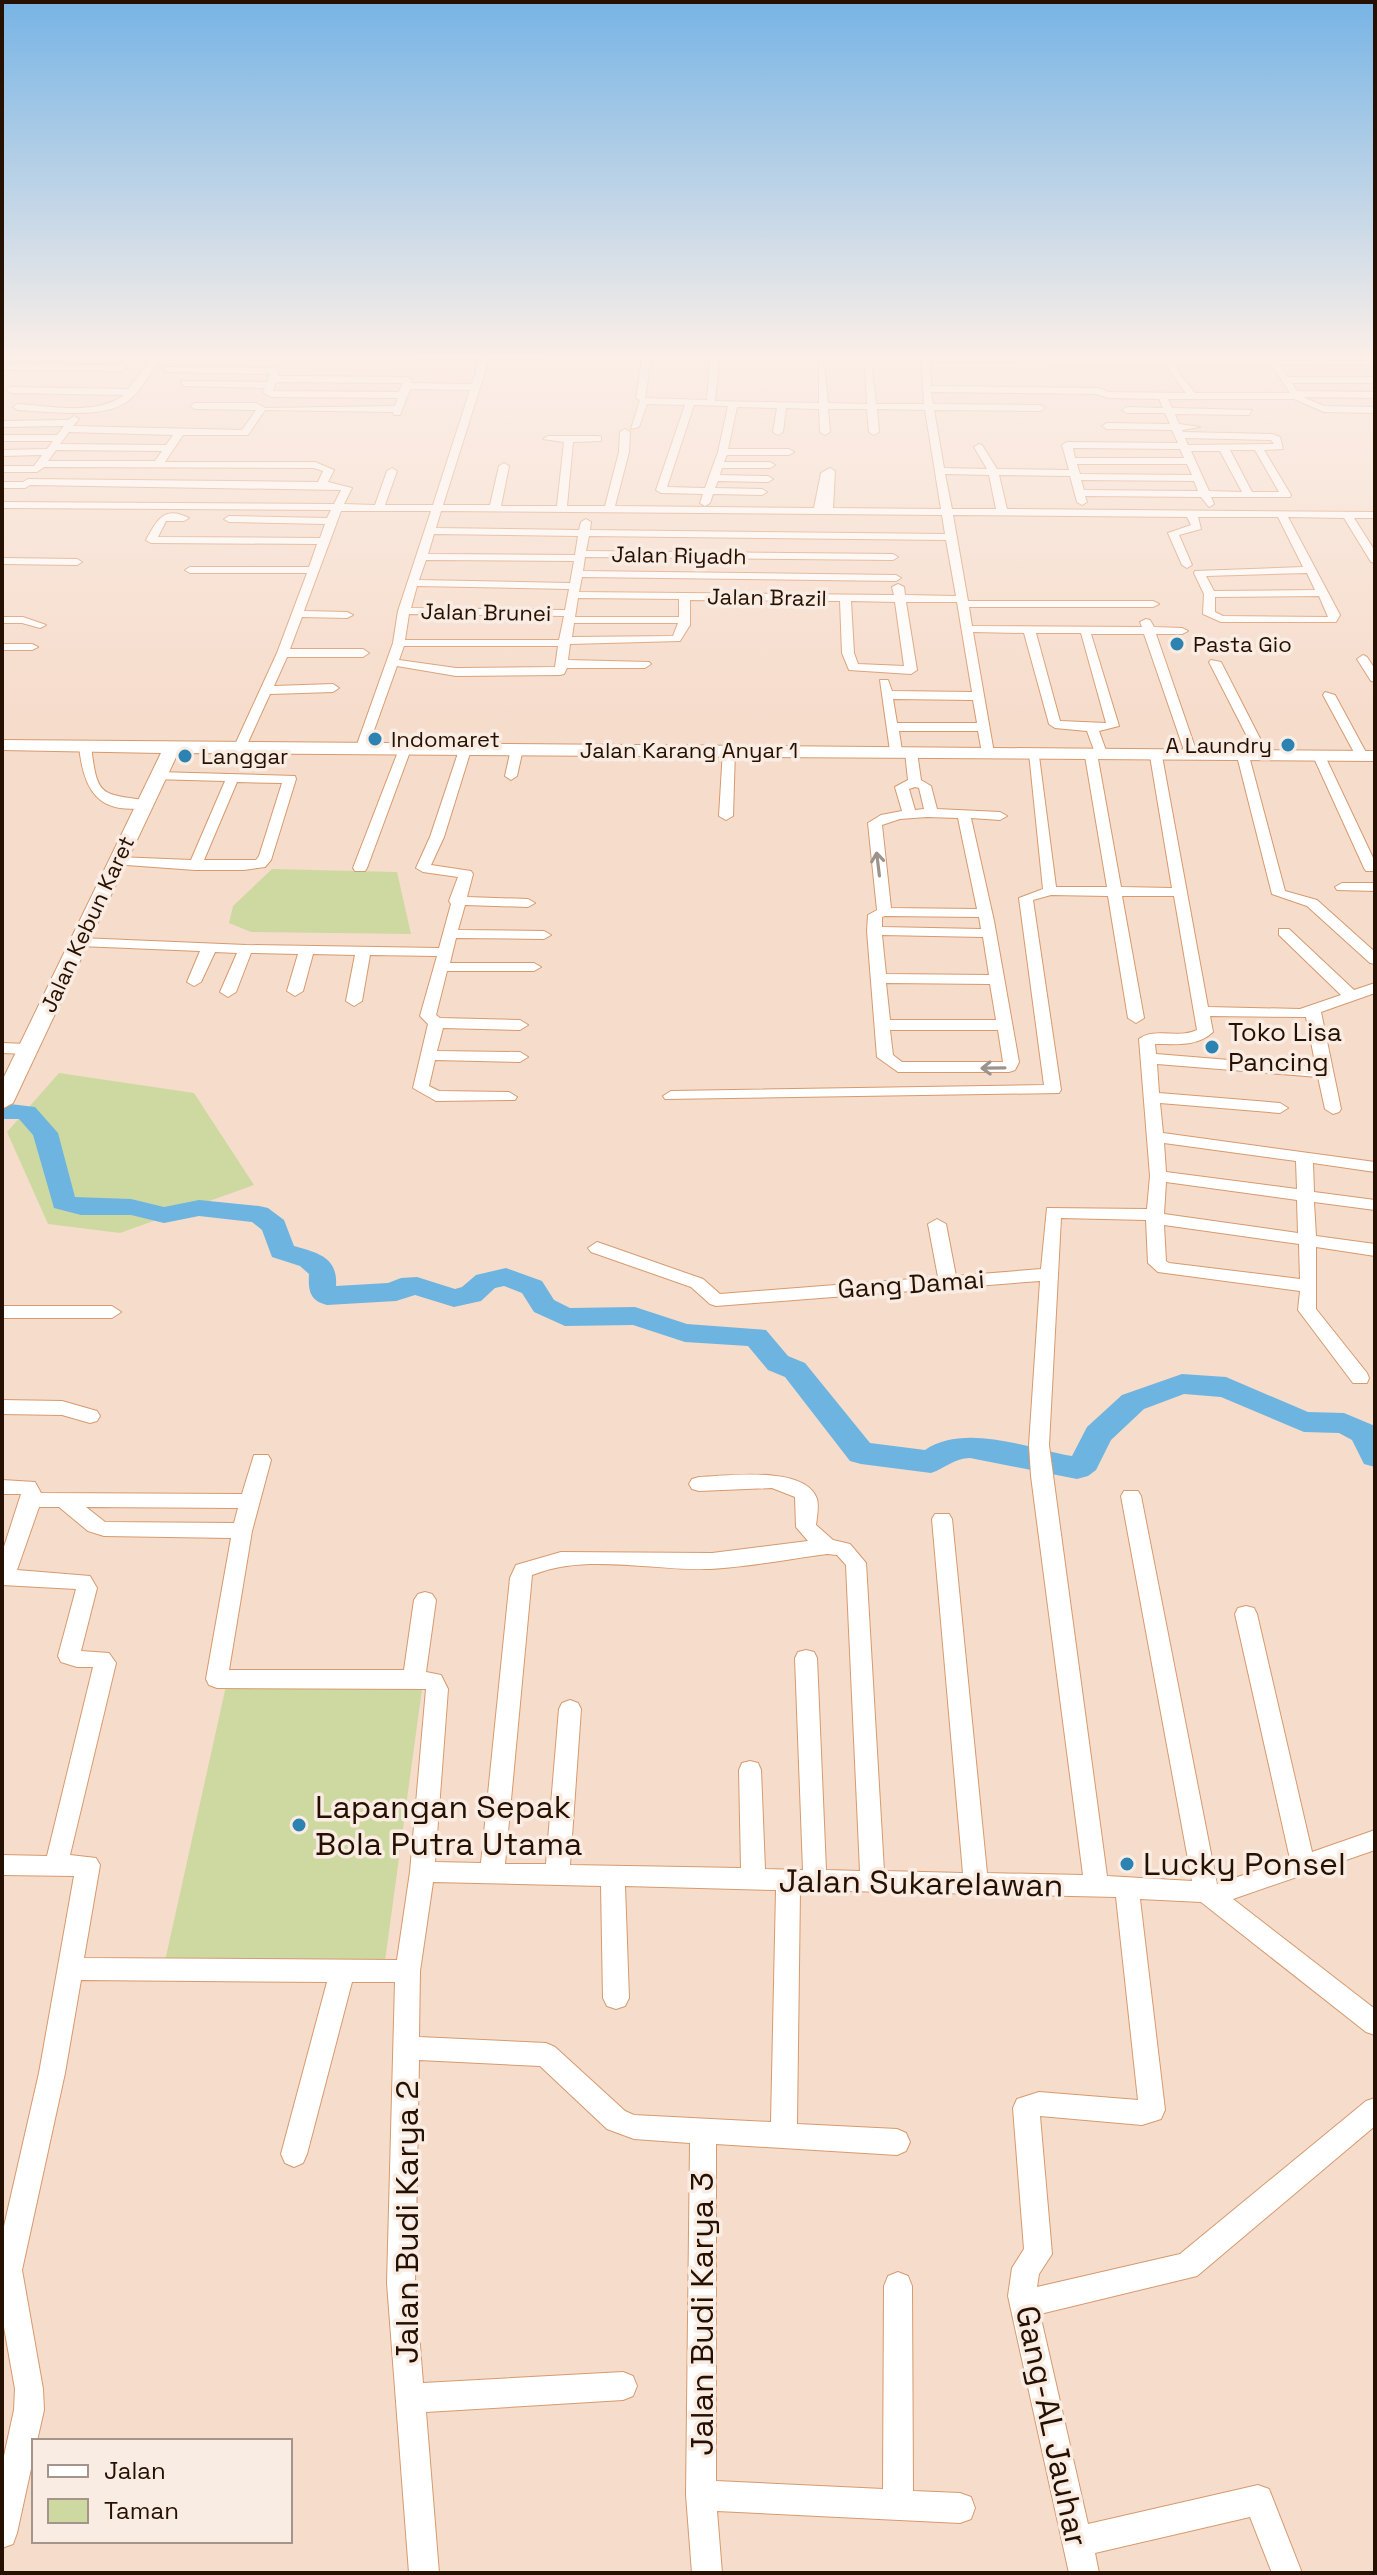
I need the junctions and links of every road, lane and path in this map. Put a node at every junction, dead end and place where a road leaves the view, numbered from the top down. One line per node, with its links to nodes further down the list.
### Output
1 (35, 473): 21 (street)
2 (182, 473): 22 (street)
3 (327, 473): 24 (street)
4 (391, 473): 34 (street)
5 (449, 473): 35 (street)
6 (502, 473): 36 (street)
7 (566, 473): 37 (street)
8 (618, 473): 39 (street)
9 (667, 473): 25 (street)
10 (715, 473): 18 (street)
11 (940, 473): 42 (street)
12 (993, 473): 43 (street)
13 (1073, 473): 27 (street)
14 (1122, 473): 19 (street)
15 (1196, 473): 19 (street)
16 (1237, 473): 29 (street)
17 (1275, 473): 29 (street)
18 (713, 478): 20 (street); 25 (street)
19 (1198, 478): 28 (street)
20 (768, 479)
21 (27, 484): 22 (street); 23 (street); 30 (street)
22 (176, 484): 24 (street); 31 (street); 32 (street)
23 (2, 485)
24 (321, 485): 33 (street)
25 (708, 492): 26 (street); 40 (street)
26 (762, 492)
27 (1079, 493): 28 (street); 44 (street)
28 (1205, 495): 29 (street); 46 (street)
29 (1249, 496)
30 (6, 505): 31 (street); 50 (street)
31 (156, 506): 32 (street)
32 (169, 506): 33 (street)
33 (339, 507): 34 (street); 51 (street)
34 (379, 508): 35 (street)
35 (438, 508): 36 (street); 52 (street)
36 (495, 508): 37 (street)
37 (562, 509): 38 (street)
38 (588, 509): 39 (street); 53 (street)
39 (609, 509): 40 (street)
40 (704, 510): 41 (street)
41 (776, 511): 42 (street); 54 (street)
42 (947, 512): 43 (street); 56 (street)
43 (1002, 512): 44 (street)
44 (1085, 513): 45 (street)
45 (1191, 513): 46 (street); 65 (street)
46 (1213, 514): 47 (street)
47 (1281, 514): 48 (street); 68 (street)
48 (1347, 515): 49 (street); 62 (street)
49 (1375, 515)
50 (2, 516)
51 (331, 521): 57 (street); 57 (street)
52 (430, 531): 53 (street); 60 (street)
53 (584, 532): 54 (street); 58 (street)
54 (777, 536): 55 (street); 59 (street)
55 (890, 537): 56 (street); 61 (street)
56 (951, 537): 79 (street)
57 (325, 541): 67 (street)
58 (580, 556): 59 (street, Jalan Riyadh); 60 (street, Jalan Riyadh); 72 (street)
59 (778, 556): 61 (street, Jalan Riyadh); 69 (street)
60 (422, 557): 71 (street)
61 (893, 557): 70 (street)
62 (1375, 560)
63 (2, 561): 64 (street)
64 (77, 562)
65 (1187, 565)
66 (190, 570): 67 (street)
67 (314, 570): 81 (street)
68 (1309, 570): 73 (street); 74 (street)
69 (777, 577): 70 (street); 72 (street); 76 (street)
70 (896, 578): 78 (street)
71 (413, 583): 72 (street); 80 (street)
72 (574, 585): 75 (street, Jalan Brazil); 83 (street)
73 (1320, 593): 74 (street); 74 (street)
74 (1210, 594)
75 (684, 596): 76 (street, Jalan Brazil); 85 (street)
76 (775, 597): 77 (street, Jalan Brazil)
77 (845, 598): 78 (street, Jalan Brazil); 103 (street)
78 (899, 598): 79 (street, Jalan Brazil); 103 (street)
79 (963, 602): 87 (street); 88 (street, Jalan Brazil)
80 (404, 611): 83 (street, Jalan Brunei); 93 (street)
81 (297, 614): 82 (street); 96 (street)
82 (347, 615)
83 (568, 617): 85 (street, Jalan Brunei); 92 (street)
84 (2, 620): 86 (street)
85 (684, 620): 92 (street)
86 (40, 625)
87 (968, 629): 88 (street); 109 (street)
88 (1149, 631): 89 (street); 127 (street)
89 (1182, 631)
90 (1030, 633): 112 (street)
91 (1086, 634): 112 (street)
92 (564, 642): 93 (street); 101 (street)
93 (399, 643): 99 (street)
94 (2, 647): 95 (street)
95 (32, 647)
96 (283, 653): 97 (street); 106 (street)
97 (363, 653)
98 (1363, 659): 104 (street)
99 (392, 662): 101 (street); 119 (street)
100 (1215, 662): 129 (street)
101 (562, 664): 102 (street)
102 (645, 664)
103 (881, 669): 107 (street)
104 (1375, 678)
105 (333, 688): 106 (street)
106 (268, 690): 116 (street)
107 (887, 695): 109 (street); 110 (street)
108 (1329, 695): 131 (street)
109 (977, 696): 111 (street)
110 (892, 727): 111 (street); 122 (street)
111 (984, 727): 123 (street)
112 (1092, 728): 125 (street)
113 (2, 745): 114 (main road, Jalan Karang Anyar 1)
114 (85, 745): 115 (main road, Jalan Karang Anyar 1); 136 (street)
115 (173, 746): 116 (main road, Jalan Karang Anyar 1); 132 (main road, Jalan Kebun Karet)
116 (239, 749): 119 (main road, Jalan Karang Anyar 1)
117 (405, 749): 119 (main road, Jalan Karang Anyar 1); 120 (main road, Jalan Karang Anyar 1); 144 (street)
118 (517, 749): 120 (main road, Jalan Karang Anyar 1); 121 (main road, Jalan Karang Anyar 1); 133 (street)
119 (361, 750)
120 (465, 750): 151 (street)
121 (729, 750): 122 (main road, Jalan Karang Anyar 1); 140 (street)
122 (904, 752): 123 (main road, Jalan Karang Anyar 1); 135 (street)
123 (988, 753): 124 (main road, Jalan Karang Anyar 1)
124 (1033, 756): 125 (main road, Jalan Karang Anyar 1); 148 (street)
125 (1096, 756): 126 (main road, Jalan Karang Anyar 1); 149 (street)
126 (1156, 756): 127 (main road, Jalan Karang Anyar 1); 150 (street)
127 (1192, 756): 128 (main road, Jalan Karang Anyar 1)
128 (1243, 756): 129 (main road, Jalan Karang Anyar 1); 166 (street)
129 (1263, 756): 130 (main road, Jalan Karang Anyar 1)
130 (1319, 756): 131 (main road, Jalan Karang Anyar 1); 145 (street)
131 (1368, 756)
132 (157, 776): 134 (street); 136 (main road, Jalan Kebun Karet)
133 (511, 776)
134 (233, 777): 143 (street); 143 (street)
135 (915, 782): 137 (street); 138 (street)
136 (144, 804): 142 (main road, Jalan Kebun Karet)
137 (910, 815): 138 (street); 153 (street, one-way to 137)
138 (932, 815): 139 (street)
139 (964, 815): 141 (street); 154 (street)
140 (726, 816)
141 (1000, 816)
142 (118, 861): 143 (street); 160 (main road, Jalan Kebun Karet)
143 (195, 866)
144 (360, 868)
145 (1371, 868)
146 (1342, 887): 147 (street)
147 (1375, 887)
148 (1050, 891): 149 (street); 190 (street)
149 (1113, 891): 150 (street); 178 (street)
150 (1179, 892): 177 (street)
151 (456, 901): 152 (street); 158 (street)
152 (528, 903)
153 (884, 912): 154 (street); 155 (street)
154 (983, 913): 157 (street)
155 (874, 931): 157 (street); 168 (street)
156 (1284, 932): 174 (street)
157 (988, 933): 169 (street)
158 (448, 934): 159 (street); 165 (street)
159 (544, 935)
160 (80, 942): 161 (street); 184 (main road, Jalan Kebun Karet)
161 (209, 948): 162 (street); 170 (street)
162 (246, 949): 163 (street); 173 (street)
163 (307, 950): 164 (street); 172 (street)
164 (363, 952): 165 (street); 175 (street)
165 (441, 959): 167 (street); 179 (street)
166 (1375, 960)
167 (534, 967)
168 (877, 978): 169 (street); 181 (street)
169 (998, 980): 182 (street)
170 (194, 982)
171 (1375, 988): 174 (street)
172 (295, 991)
173 (228, 992)
174 (1351, 996): 176 (street)
175 (354, 1001)
176 (1312, 1008): 177 (street); 189 (street)
177 (1203, 1011): 188 (street)
178 (1136, 1018)
179 (436, 1023): 180 (street); 185 (street)
180 (520, 1025)
181 (881, 1025): 182 (street); 182 (street, one-way to 181)
182 (1005, 1025)
183 (2, 1048): 184 (street)
184 (26, 1054): 187 (street); 193 (main road, Jalan Kebun Karet)
185 (428, 1055): 186 (street); 191 (street)
186 (520, 1057)
187 (2, 1058)
188 (1147, 1058): 189 (street); 192 (street)
189 (1327, 1073): 195 (street)
190 (671, 1096)
191 (509, 1097)
192 (1151, 1097): 194 (street); 196 (street)
193 (2, 1103)
194 (1280, 1108)
195 (1333, 1109)
196 (1156, 1137): 197 (street); 199 (street)
197 (1304, 1157): 198 (street); 200 (street)
198 (1375, 1167)
199 (1158, 1176): 200 (street); 202 (street)
200 (1306, 1196): 201 (street); 204 (street)
201 (1375, 1205)
202 (1155, 1216): 204 (street); 207 (street); 209 (street)
203 (937, 1224): 208 (street)
204 (1306, 1239): 206 (street); 209 (street)
205 (597, 1248): 208 (street, Gang Damai)
206 (1375, 1250)
207 (1051, 1274): 208 (street, Gang Damai); 245 (street)
208 (948, 1281)
209 (1309, 1286): 212 (street)
210 (2, 1312): 211 (street)
211 (112, 1312)
212 (1360, 1378)
213 (2, 1407): 214 (street)
214 (90, 1416)
215 (261, 1460): 221 (street)
216 (699, 1484): 224 (street)
217 (2, 1487): 219 (street)
218 (1131, 1496): 247 (street)
219 (31, 1500): 220 (street); 225 (street)
220 (63, 1500): 221 (street); 223 (street)
221 (250, 1501): 223 (street)
222 (942, 1519): 244 (street)
223 (242, 1531): 229 (street)
224 (827, 1546): 237 (street); 243 (street)
225 (3, 1577): 235 (street)
226 (425, 1600): 229 (street)
227 (1246, 1614): 233 (street)
228 (806, 1658): 242 (street)
229 (414, 1679): 236 (street, Jalan Budi Karya 2)
230 (570, 1709): 238 (street)
231 (750, 1770): 240 (street)
232 (1375, 1840): 233 (street)
233 (1303, 1864): 247 (street)
234 (2, 1865): 235 (street)
235 (56, 1866): 248 (street)
236 (422, 1872): 237 (street, Jalan Sukarelawan); 250 (street, Jalan Budi Karya 2)
237 (492, 1873): 238 (street, Jalan Sukarelawan)
238 (557, 1875): 239 (street, Jalan Sukarelawan)
239 (613, 1876): 240 (street, Jalan Sukarelawan); 251 (street)
240 (753, 1879): 241 (street, Jalan Sukarelawan)
241 (788, 1881): 242 (street, Jalan Sukarelawan); 256 (street)
242 (815, 1882): 243 (street, Jalan Sukarelawan)
243 (873, 1882): 244 (street, Jalan Sukarelawan)
244 (976, 1884): 245 (street, Jalan Sukarelawan)
245 (1096, 1886): 246 (street, Jalan Sukarelawan)
246 (1127, 1887): 247 (street, Jalan Sukarelawan); 261 (street, Gang-AL Jauhar)
247 (1210, 1894): 252 (street)
248 (72, 1969): 249 (street); 259 (street)
249 (343, 1970): 250 (street); 258 (street)
250 (408, 1971): 253 (street, Jalan Budi Karya 2)
251 (616, 1998)
252 (1375, 2024)
253 (407, 2048): 255 (street); 263 (street, Jalan Budi Karya 2)
254 (1375, 2110): 261 (street)
255 (703, 2133): 256 (street); 264 (street, Jalan Budi Karya 3)
256 (784, 2134): 257 (street)
257 (897, 2142)
258 (294, 2154)
259 (5, 2270): 267 (street)
260 (898, 2286): 265 (street)
261 (1025, 2304): 268 (street, Gang-AL Jauhar)
262 (623, 2386): 263 (street)
263 (408, 2398): 269 (street, Jalan Budi Karya 2)
264 (701, 2495): 265 (street); 270 (street, Jalan Budi Karya 3)
265 (898, 2505): 266 (street)
266 (960, 2508)
267 (2, 2533)
268 (1077, 2542): 271 (street, Gang-AL Jauhar); 272 (street)
269 (424, 2573)
270 (707, 2573)
271 (1084, 2573)
272 (1287, 2573)

